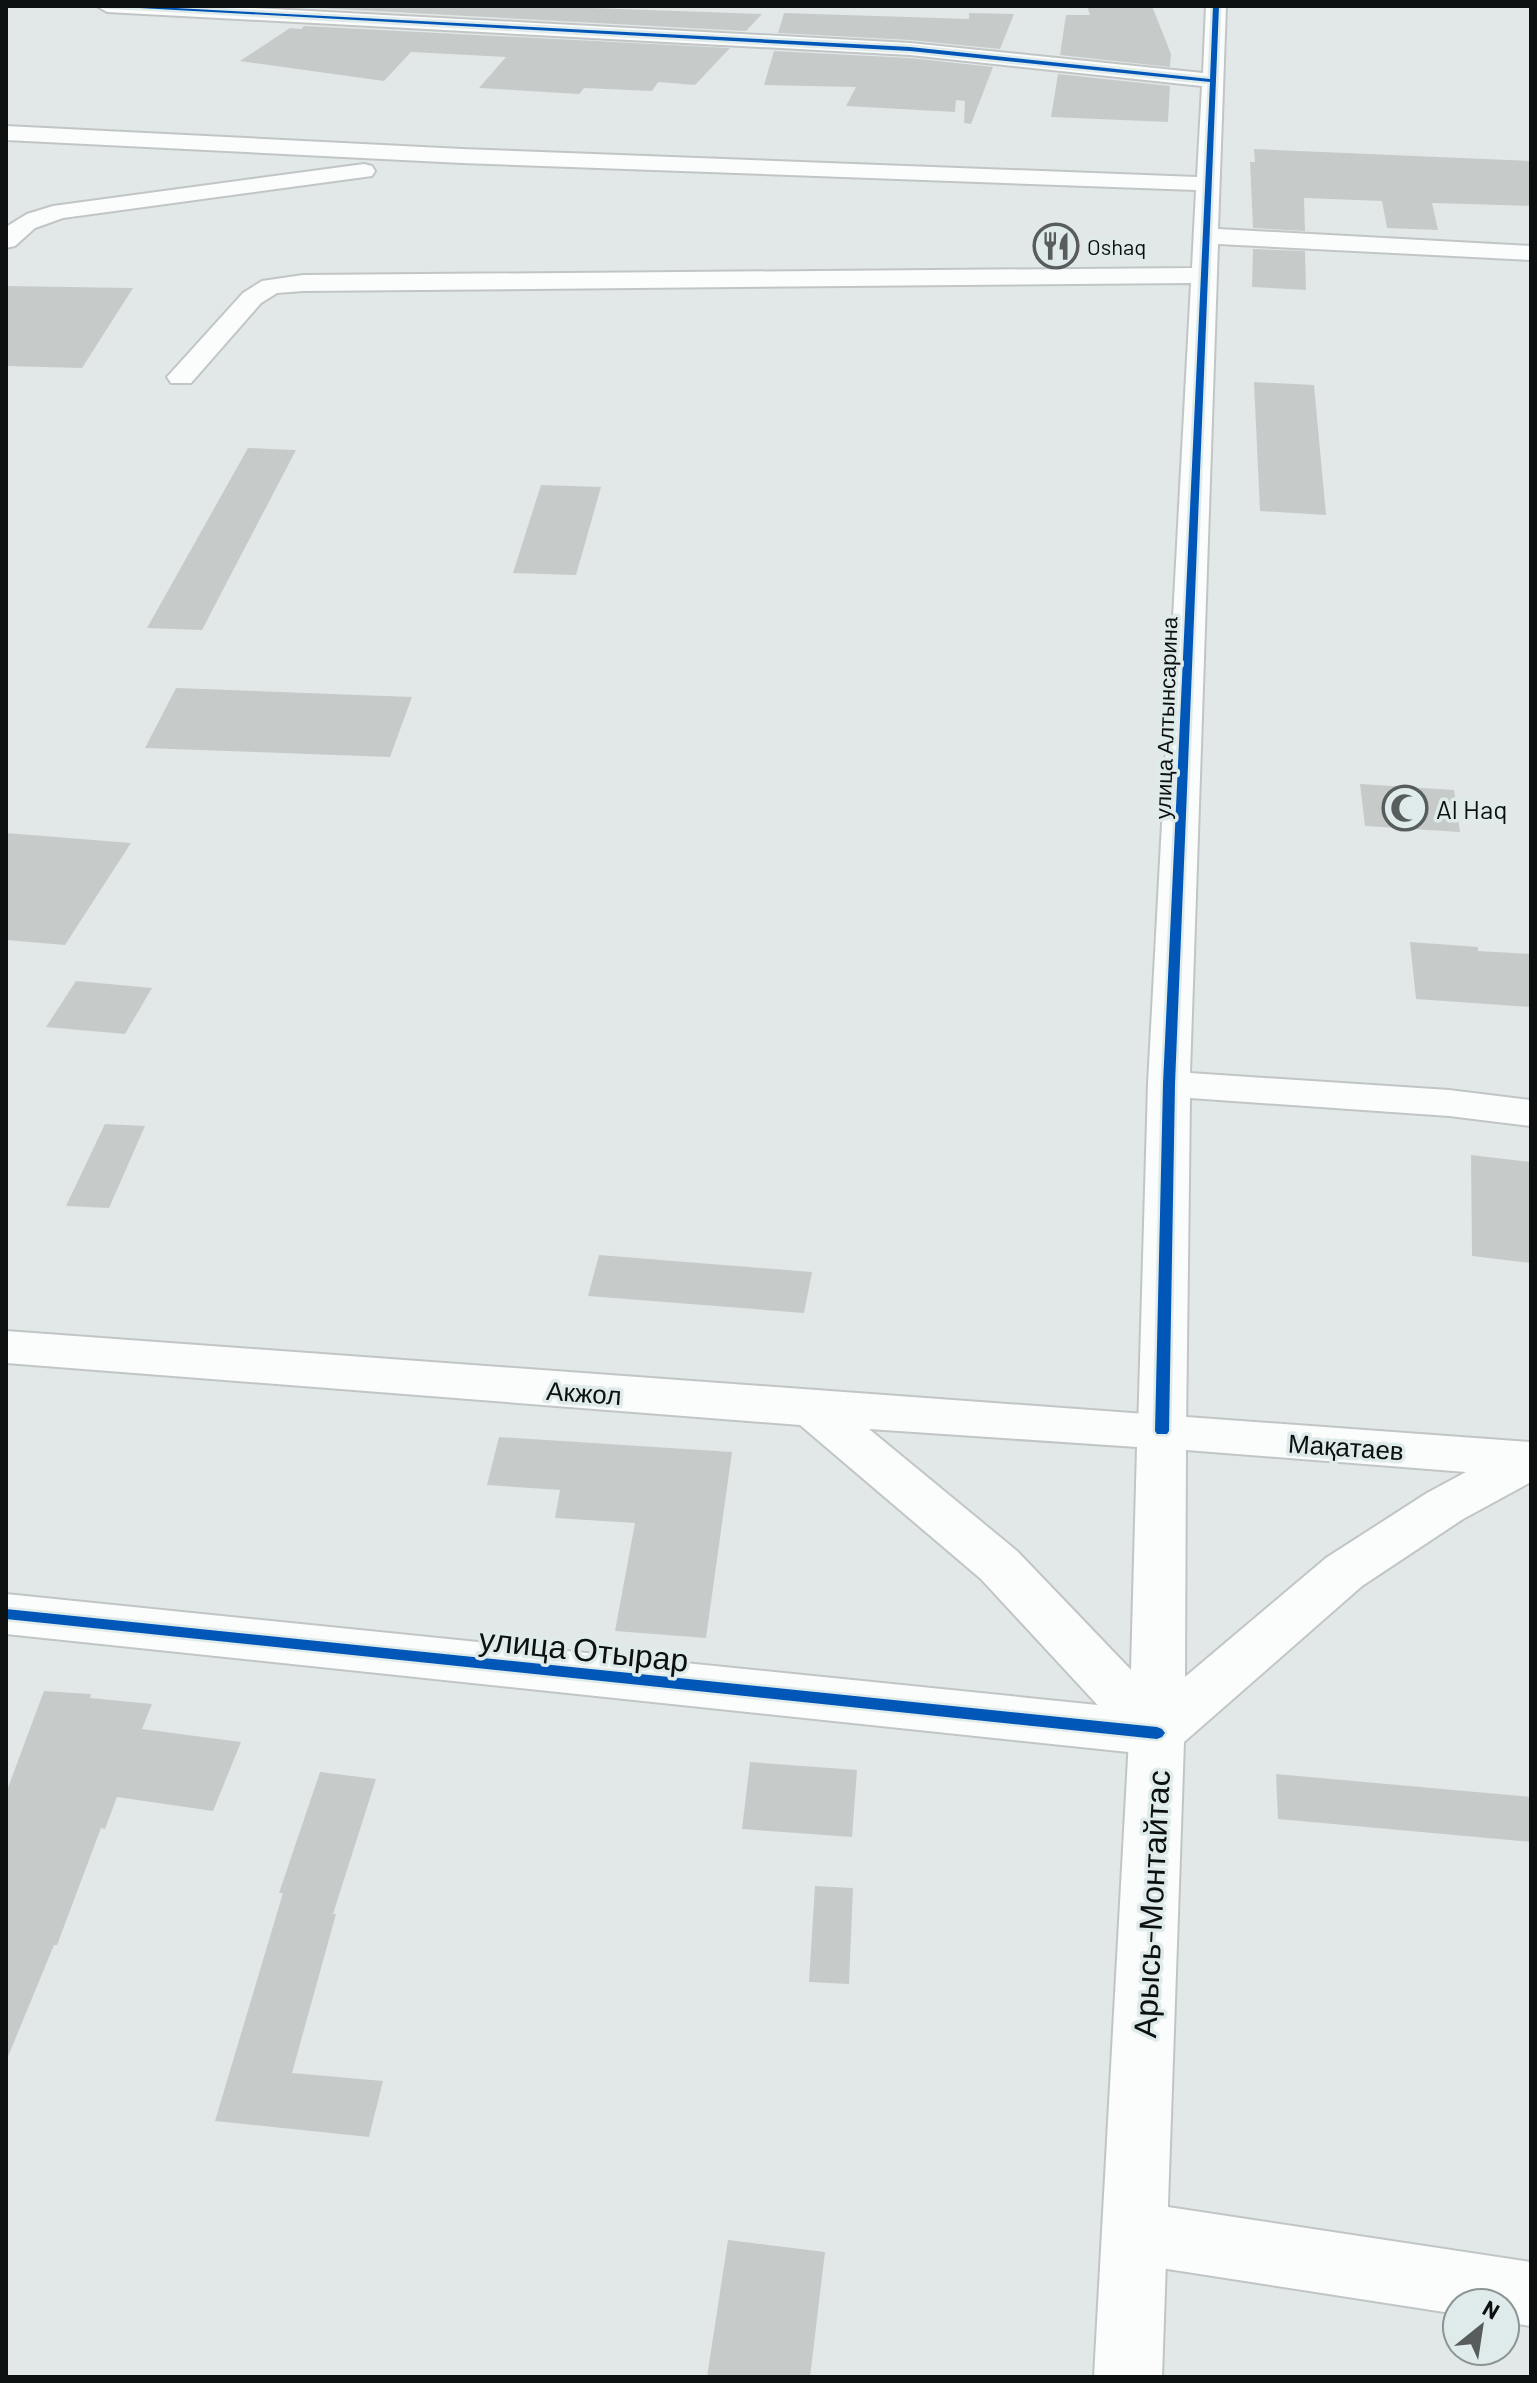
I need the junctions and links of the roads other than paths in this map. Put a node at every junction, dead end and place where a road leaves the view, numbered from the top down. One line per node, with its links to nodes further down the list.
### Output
1 (107, 6): 4 (street)
2 (1216, 6): 6 (street, улица Алтынсарина)
3 (575, 7): 5 (street)
4 (166, 8): 5 (street)
5 (554, 30): 6 (street)
6 (1214, 81): 9 (street, улица Алтынсарина)
7 (6, 133): 8 (street)
8 (462, 156): 9 (street); 11 (street)
9 (1208, 184): 10 (street, улица Алтынсарина)
10 (1204, 236): 12 (street); 13 (street, улица Алтынсарина)
11 (6, 241)
12 (1531, 253)
13 (1203, 275): 14 (street); 15 (street, улица Алтынсарина)
14 (181, 377)
15 (1169, 1084): 16 (street); 19 (street, улица Алтынсарина)
16 (1531, 1113)
17 (6, 1347): 18 (street, Акжол)
18 (812, 1409): 19 (street, Акжол); 22 (street)
19 (1162, 1431): 20 (street, Мақатаев); 22 (street, Арысь-Монтайтас)
20 (1531, 1460): 22 (street)
21 (6, 1614): 22 (street, улица Отырар)
22 (1157, 1733): 23 (street, Арысь-Монтайтас)
23 (1135, 2233): 24 (street); 25 (street, Арысь-Монтайтас)
24 (1531, 2294)
25 (1128, 2377)

